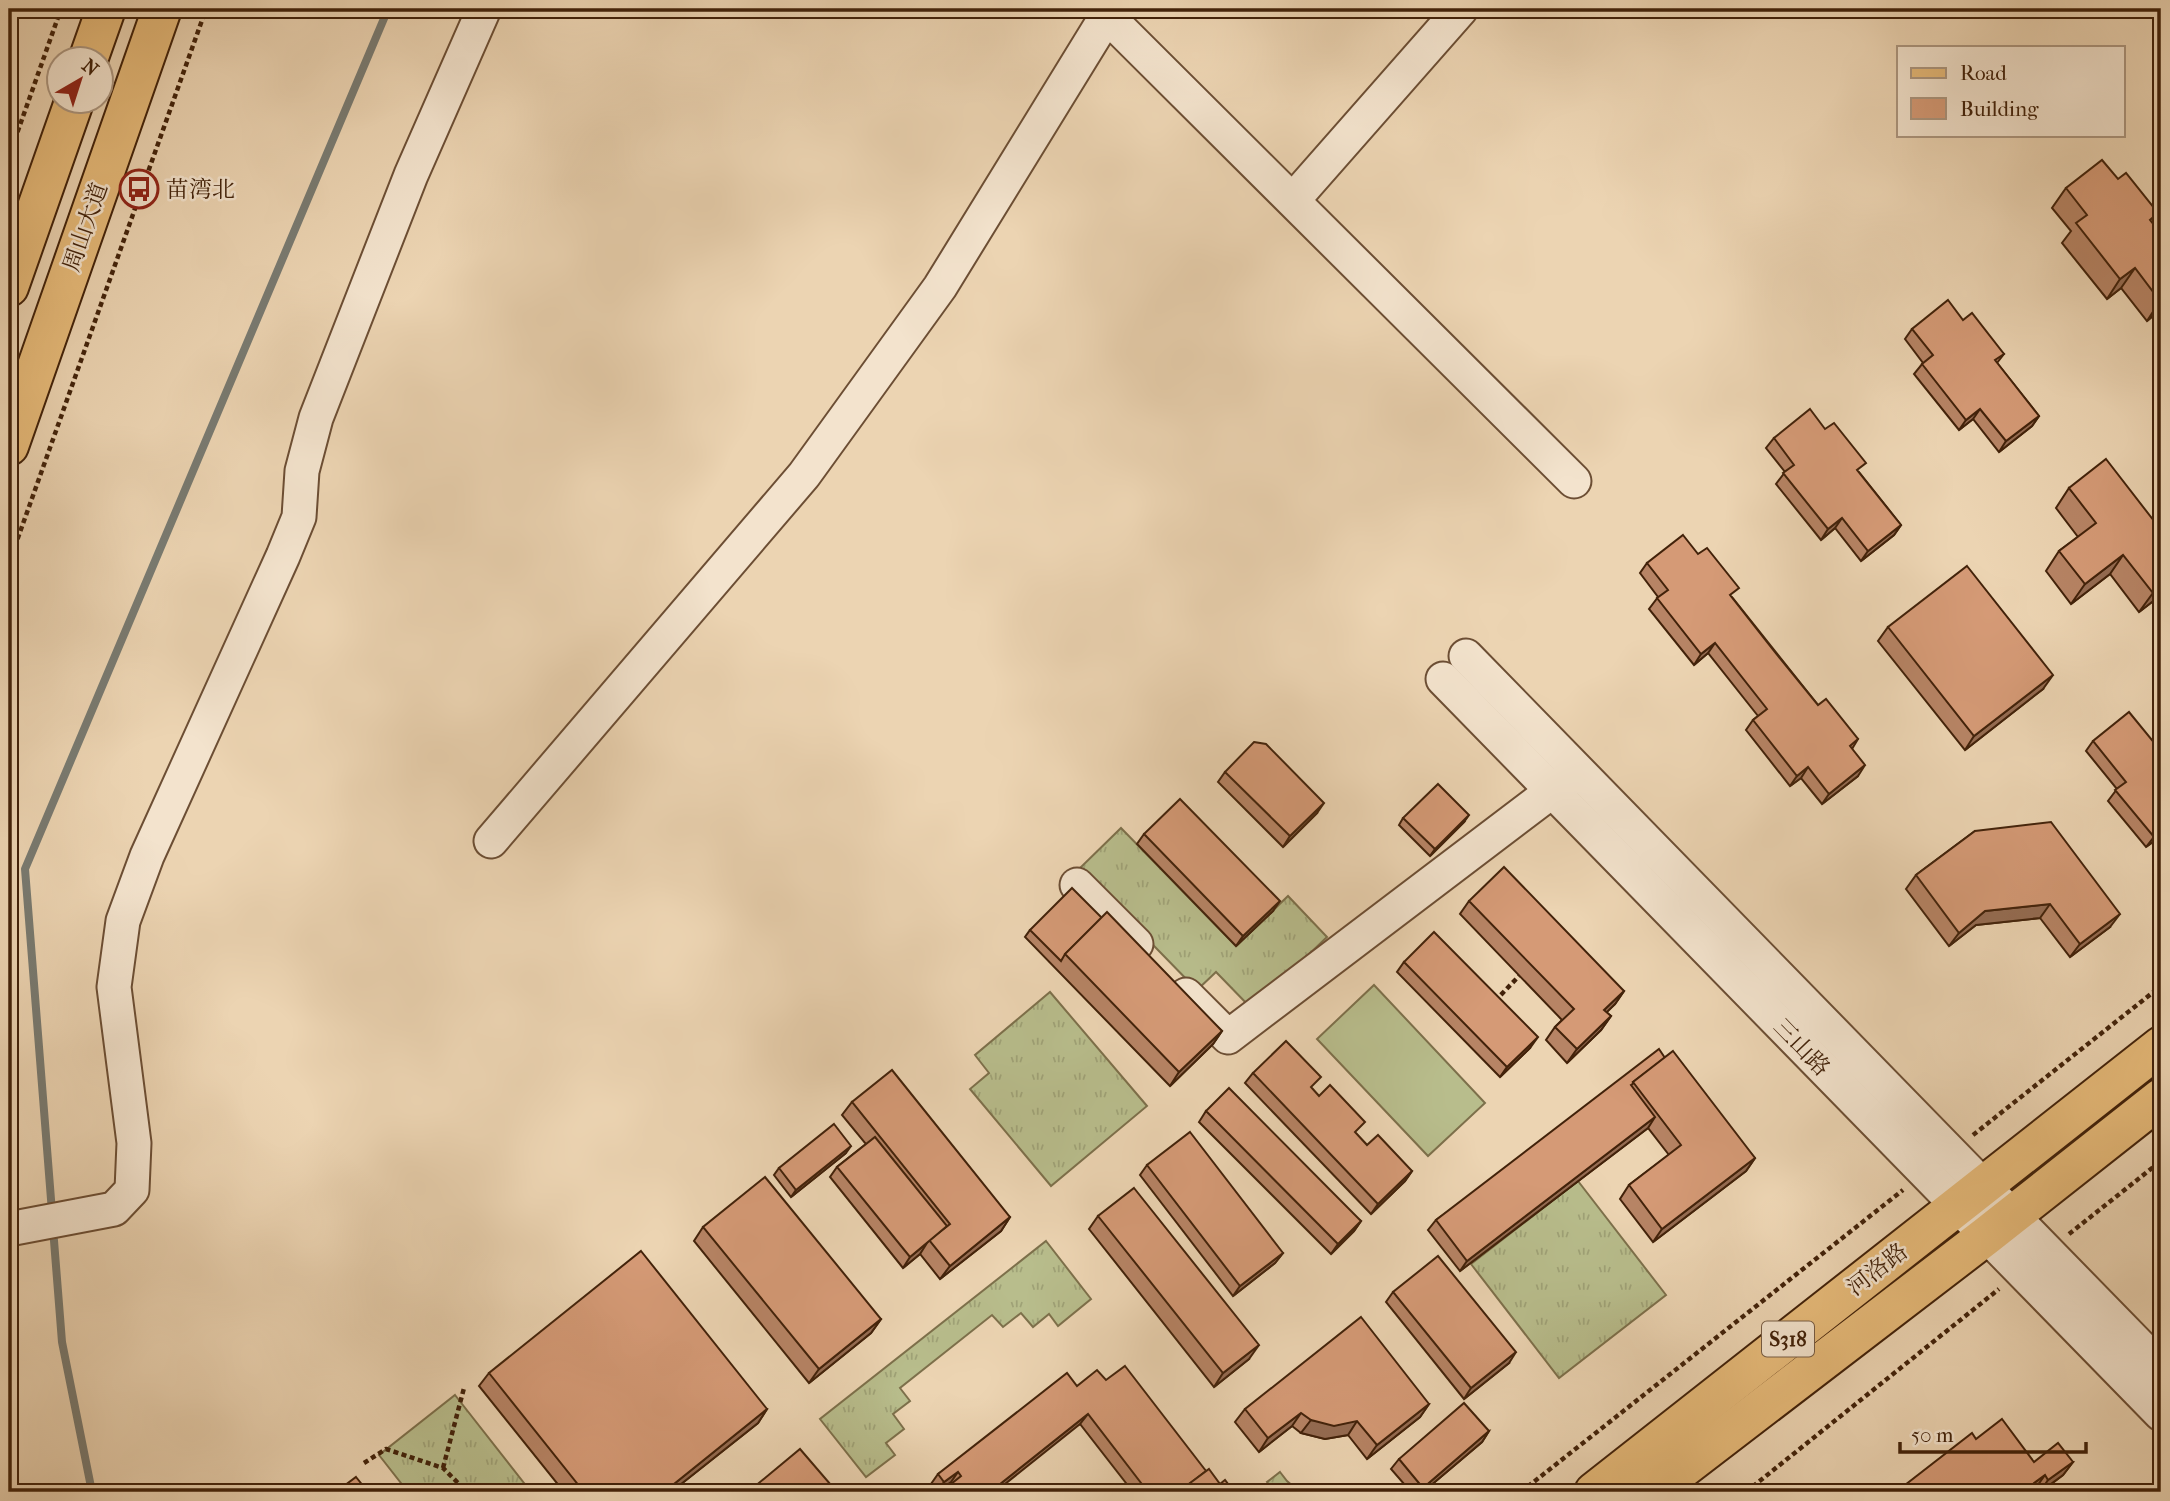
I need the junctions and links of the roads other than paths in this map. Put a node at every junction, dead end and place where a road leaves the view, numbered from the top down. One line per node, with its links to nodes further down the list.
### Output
1 (106, 9): 6 (main road)
2 (162, 9): 10 (main road, 周山大道)
3 (484, 9): 20 (street)
4 (1461, 9): 8 (street)
5 (1109, 12): 8 (street); 14 (street)
6 (93, 46)
7 (69, 116): 9 (main road)
8 (1293, 201): 11 (street)
9 (9, 287)
10 (9, 446)
11 (1574, 481)
12 (1578, 772): 13 (street); 13 (street, 三山路); 18 (street, 三山路)
13 (1551, 791): 15 (street); 18 (street, 三山路)
14 (491, 841)
15 (1077, 885)
16 (2161, 1046): 18 (main road, 河洛路 / S318)
17 (2161, 1098): 19 (main road, 河洛路 / S318)
18 (1970, 1197): 19 (street, 三山路); 24 (main road, 河洛路 / S318)
19 (1999, 1226): 21 (street, 三山路); 25 (main road, 河洛路 / S318)
20 (9, 1229)
21 (2034, 1261): 22 (street, 三山路); 23 (street, 三山路)
22 (2161, 1368)
23 (2161, 1414)
24 (1594, 1492)
25 (1652, 1492)

